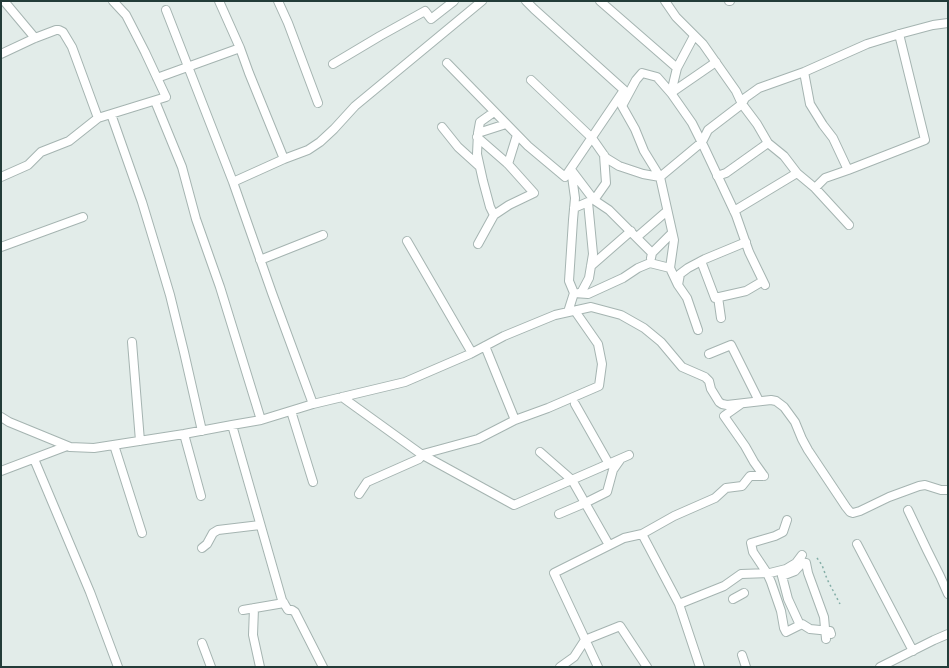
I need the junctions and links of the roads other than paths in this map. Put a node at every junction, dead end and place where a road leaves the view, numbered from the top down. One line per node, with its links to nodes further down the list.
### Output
1 (4, 1): 14 (street)
2 (113, 1): 23 (street)
3 (219, 1): 15 (street)
4 (278, 1): 27 (street)
5 (454, 1): 19 (street)
6 (526, 1): 36 (street)
7 (600, 1): 21 (street)
8 (665, 1): 13 (street)
9 (478, 2): 40 (street)
10 (166, 10): 20 (street)
11 (948, 23): 12 (street)
12 (899, 34): 22 (street); 44 (street)
13 (694, 36): 17 (street); 21 (street)
14 (35, 38): 16 (street); 31 (street)
15 (240, 48): 20 (street); 40 (street)
16 (1, 54)
17 (716, 62): 25 (street); 28 (street)
18 (447, 63): 29 (street)
19 (333, 64)
20 (188, 67): 23 (street); 49 (street)
21 (677, 68): 25 (street)
22 (804, 72): 28 (street); 44 (street)
23 (157, 78): 26 (street)
24 (531, 80): 36 (street)
25 (671, 93): 37 (street); 48 (street)
26 (155, 101): 30 (street); 88 (street)
27 (318, 103)
28 (742, 104): 37 (street); 38 (street)
29 (494, 112): 32 (street); 34 (street)
30 (111, 114): 31 (street); 91 (street)
31 (98, 118): 47 (street)
32 (506, 124): 34 (street); 35 (street)
33 (442, 127): 42 (street)
34 (477, 135): 41 (street); 42 (street)
35 (517, 135): 41 (street); 43 (street)
36 (592, 138): 39 (street); 43 (street)
37 (702, 142): 46 (street); 48 (street)
38 (768, 143): 45 (street); 46 (street)
39 (604, 155): 48 (street); 51 (street)
40 (284, 159): 49 (street)
41 (508, 164): 55 (street)
42 (479, 166): 55 (street)
43 (571, 169): 51 (street); 52 (street)
44 (848, 170): 50 (street)
45 (797, 173): 50 (street); 54 (street)
46 (717, 176): 54 (street)
47 (1, 177)
48 (660, 177): 53 (street)
49 (233, 182): 66 (street)
50 (815, 188): 57 (street)
51 (594, 200): 59 (street)
52 (574, 208): 69 (street); 72 (street)
53 (667, 211): 58 (street); 59 (street)
54 (734, 211): 62 (street)
55 (494, 215): 63 (street)
56 (83, 217): 64 (street)
57 (849, 225)
58 (672, 233): 65 (street); 70 (street)
59 (634, 234): 65 (street); 69 (street)
60 (322, 235): 66 (street)
61 (407, 240): 79 (street)
62 (746, 242): 67 (street); 73 (street)
63 (478, 244)
64 (1, 247)
65 (652, 253): 68 (street)
66 (260, 260): 84 (street)
67 (702, 261): 71 (street); 73 (street)
68 (650, 263): 70 (street); 72 (street)
69 (591, 266): 72 (street)
70 (670, 268): 71 (street)
71 (678, 285): 76 (street)
72 (578, 293): 74 (street)
73 (718, 297): 75 (street)
74 (571, 312): 78 (street); 83 (street); 89 (street)
75 (721, 318)
76 (698, 330)
77 (132, 342): 93 (street)
78 (485, 346): 79 (street); 89 (street)
79 (472, 354): 81 (street)
80 (709, 354): 82 (street)
81 (342, 397): 84 (street); 97 (street)
82 (759, 401): 83 (street); 105 (street)
83 (743, 403): 114 (street)
84 (313, 404): 86 (street)
85 (575, 404): 101 (street)
86 (290, 411): 88 (street); 104 (street)
87 (1, 416): 95 (street)
88 (260, 420): 90 (street)
89 (515, 420): 97 (street)
90 (232, 425): 91 (street); 112 (street)
91 (202, 430): 92 (street)
92 (184, 434): 93 (street); 107 (street)
93 (140, 441): 94 (street)
94 (114, 445): 95 (street); 113 (street)
95 (67, 446): 99 (street)
96 (540, 452): 103 (street)
97 (422, 455): 103 (street); 106 (street)
98 (629, 455): 100 (street)
99 (34, 458): 102 (street); 133 (street)
100 (620, 459): 101 (street); 108 (street)
101 (609, 464): 103 (street)
102 (1, 471)
103 (572, 480): 108 (street)
104 (313, 482)
105 (948, 490)
106 (359, 494)
107 (201, 496)
108 (585, 503): 110 (street); 116 (street)
109 (908, 510): 121 (street)
110 (559, 514)
111 (787, 520): 119 (street)
112 (260, 525): 117 (street); 123 (street)
113 (142, 533)
114 (642, 534): 116 (street); 124 (street)
115 (857, 544): 131 (street)
116 (609, 545): 129 (street)
117 (202, 548)
118 (804, 560): 119 (street); 127 (street); 127 (street)
119 (767, 573): 124 (street); 127 (street)
120 (744, 593): 122 (street)
121 (948, 594)
122 (734, 599)
123 (284, 603): 125 (street); 136 (street)
124 (679, 604): 140 (street)
125 (254, 608): 126 (street); 135 (street)
126 (243, 610)
127 (800, 625)
128 (948, 634): 131 (street)
129 (585, 640): 137 (street); 138 (street); 139 (street)
130 (202, 643): 134 (street)
131 (913, 651): 142 (street)
132 (742, 655): 141 (street)
133 (118, 667)
134 (211, 667)
135 (260, 667)
136 (323, 667)
137 (560, 667)
138 (598, 667)
139 (647, 667)
140 (700, 667)
141 (746, 667)
142 (880, 667)

